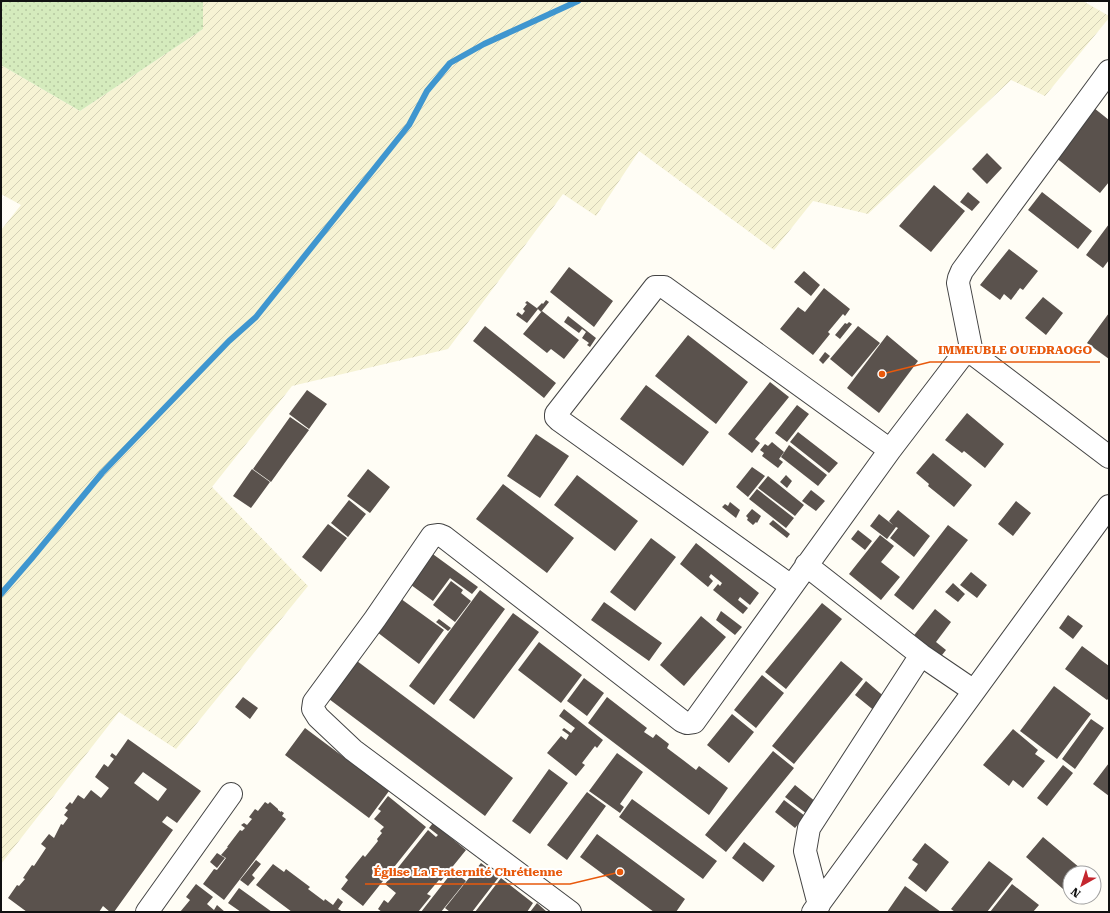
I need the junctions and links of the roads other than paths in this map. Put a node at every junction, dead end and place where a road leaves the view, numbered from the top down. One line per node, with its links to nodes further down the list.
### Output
1 (1109, 71): 2 (street)
2 (972, 353): 3 (street); 4 (street)
3 (890, 450): 6 (street); 7 (street)
4 (1109, 457)
5 (1109, 506): 9 (street)
6 (806, 564): 7 (street); 8 (street)
7 (791, 586): 13 (street)
8 (921, 655): 9 (street); 11 (street)
9 (974, 691): 11 (street)
10 (231, 794): 12 (street)
11 (816, 908)
12 (147, 912)
13 (570, 912)

